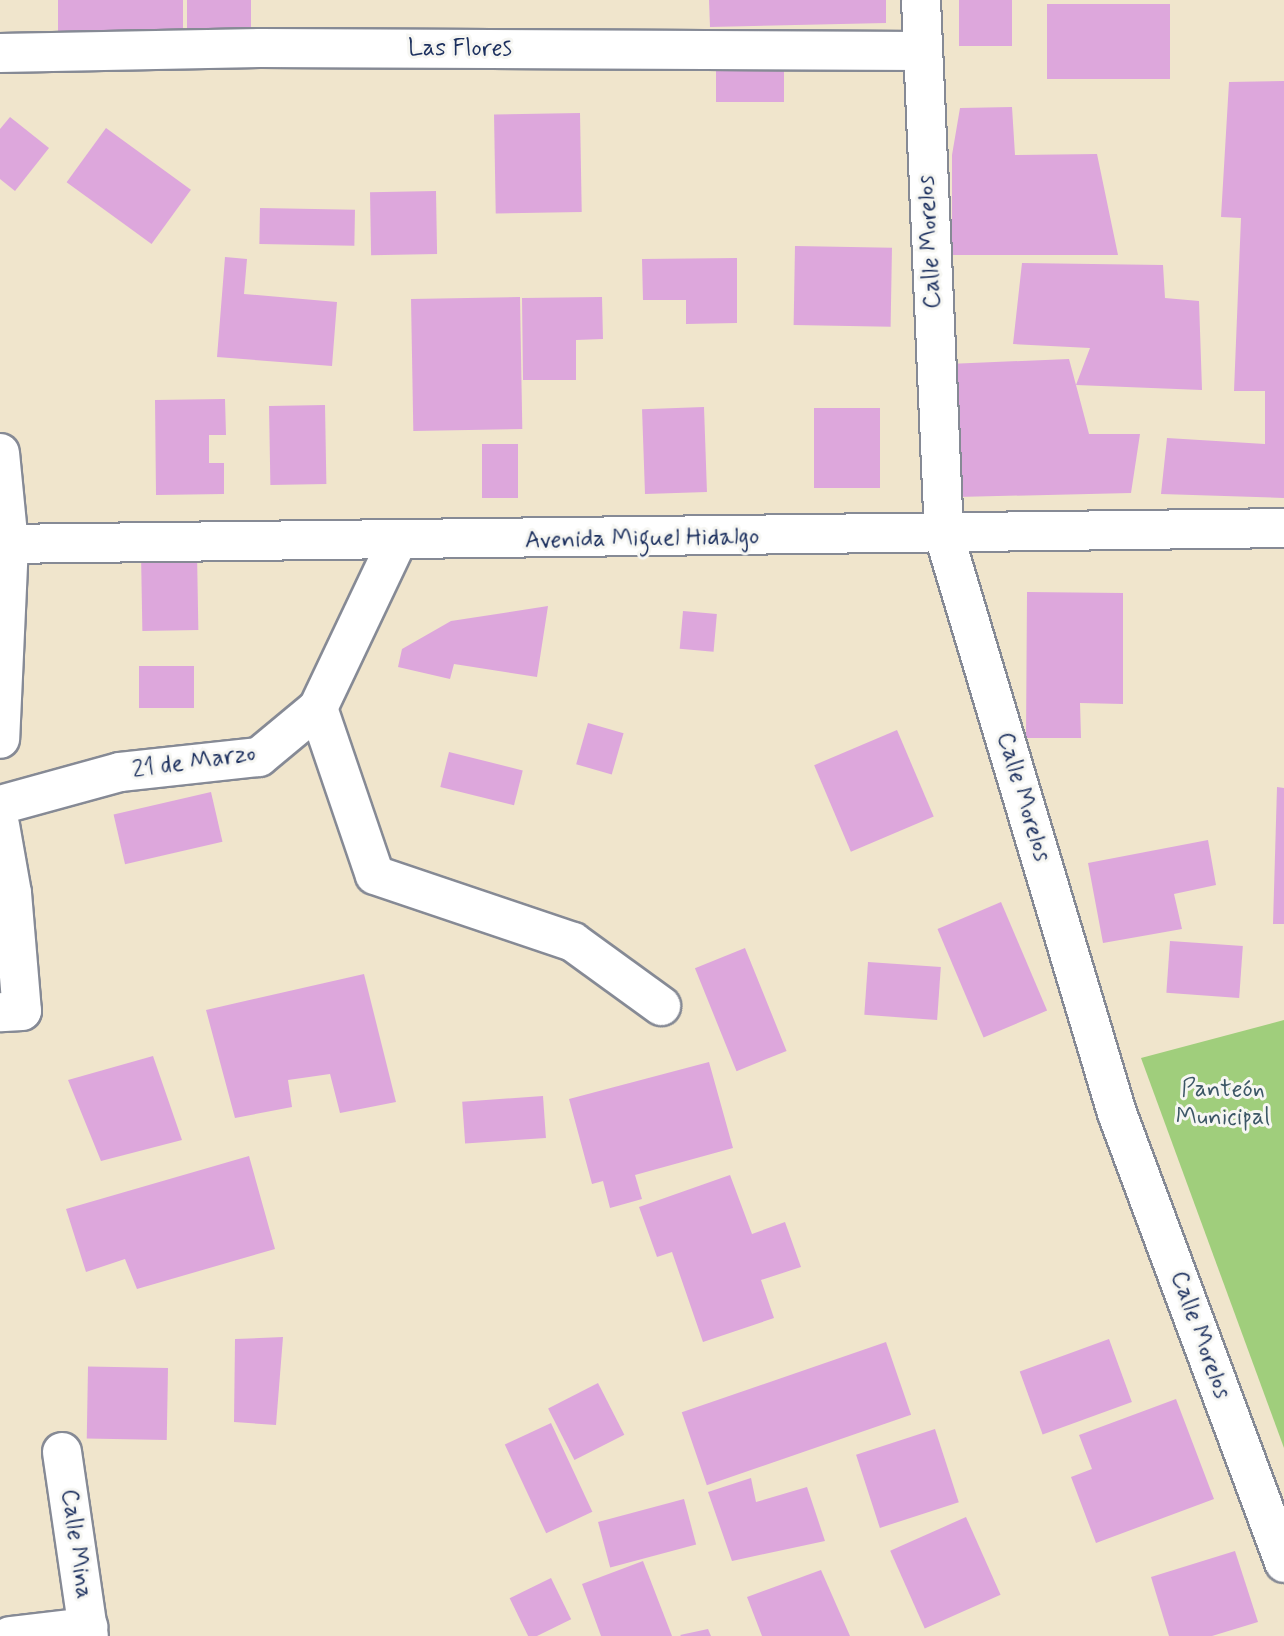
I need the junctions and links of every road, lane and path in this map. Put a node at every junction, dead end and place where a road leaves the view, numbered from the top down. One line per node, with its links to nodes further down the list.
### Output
1 (921, 0): 2 (street, Calle Morelos)
2 (921, 51): 3 (street, Las Flores); 6 (street, Calle Morelos)
3 (0, 53)
4 (0, 453): 8 (street)
5 (1284, 528): 6 (street, Avenida Miguel Hidalgo)
6 (944, 535): 7 (street, Avenida Miguel Hidalgo); 16 (street, Calle Morelos)
7 (397, 542): 8 (street, Avenida Miguel Hidalgo); 9 (street, 21 de Marzo)
8 (5, 544): 10 (street)
9 (318, 708): 11 (street, 21 de Marzo); 13 (street)
10 (0, 739)
11 (0, 805)
12 (0, 825): 14 (street)
13 (661, 1006)
14 (11, 1011)
15 (62, 1452): 17 (street, Calle Mina)
16 (1284, 1563)
17 (89, 1632): 18 (street)
18 (10, 1636)

